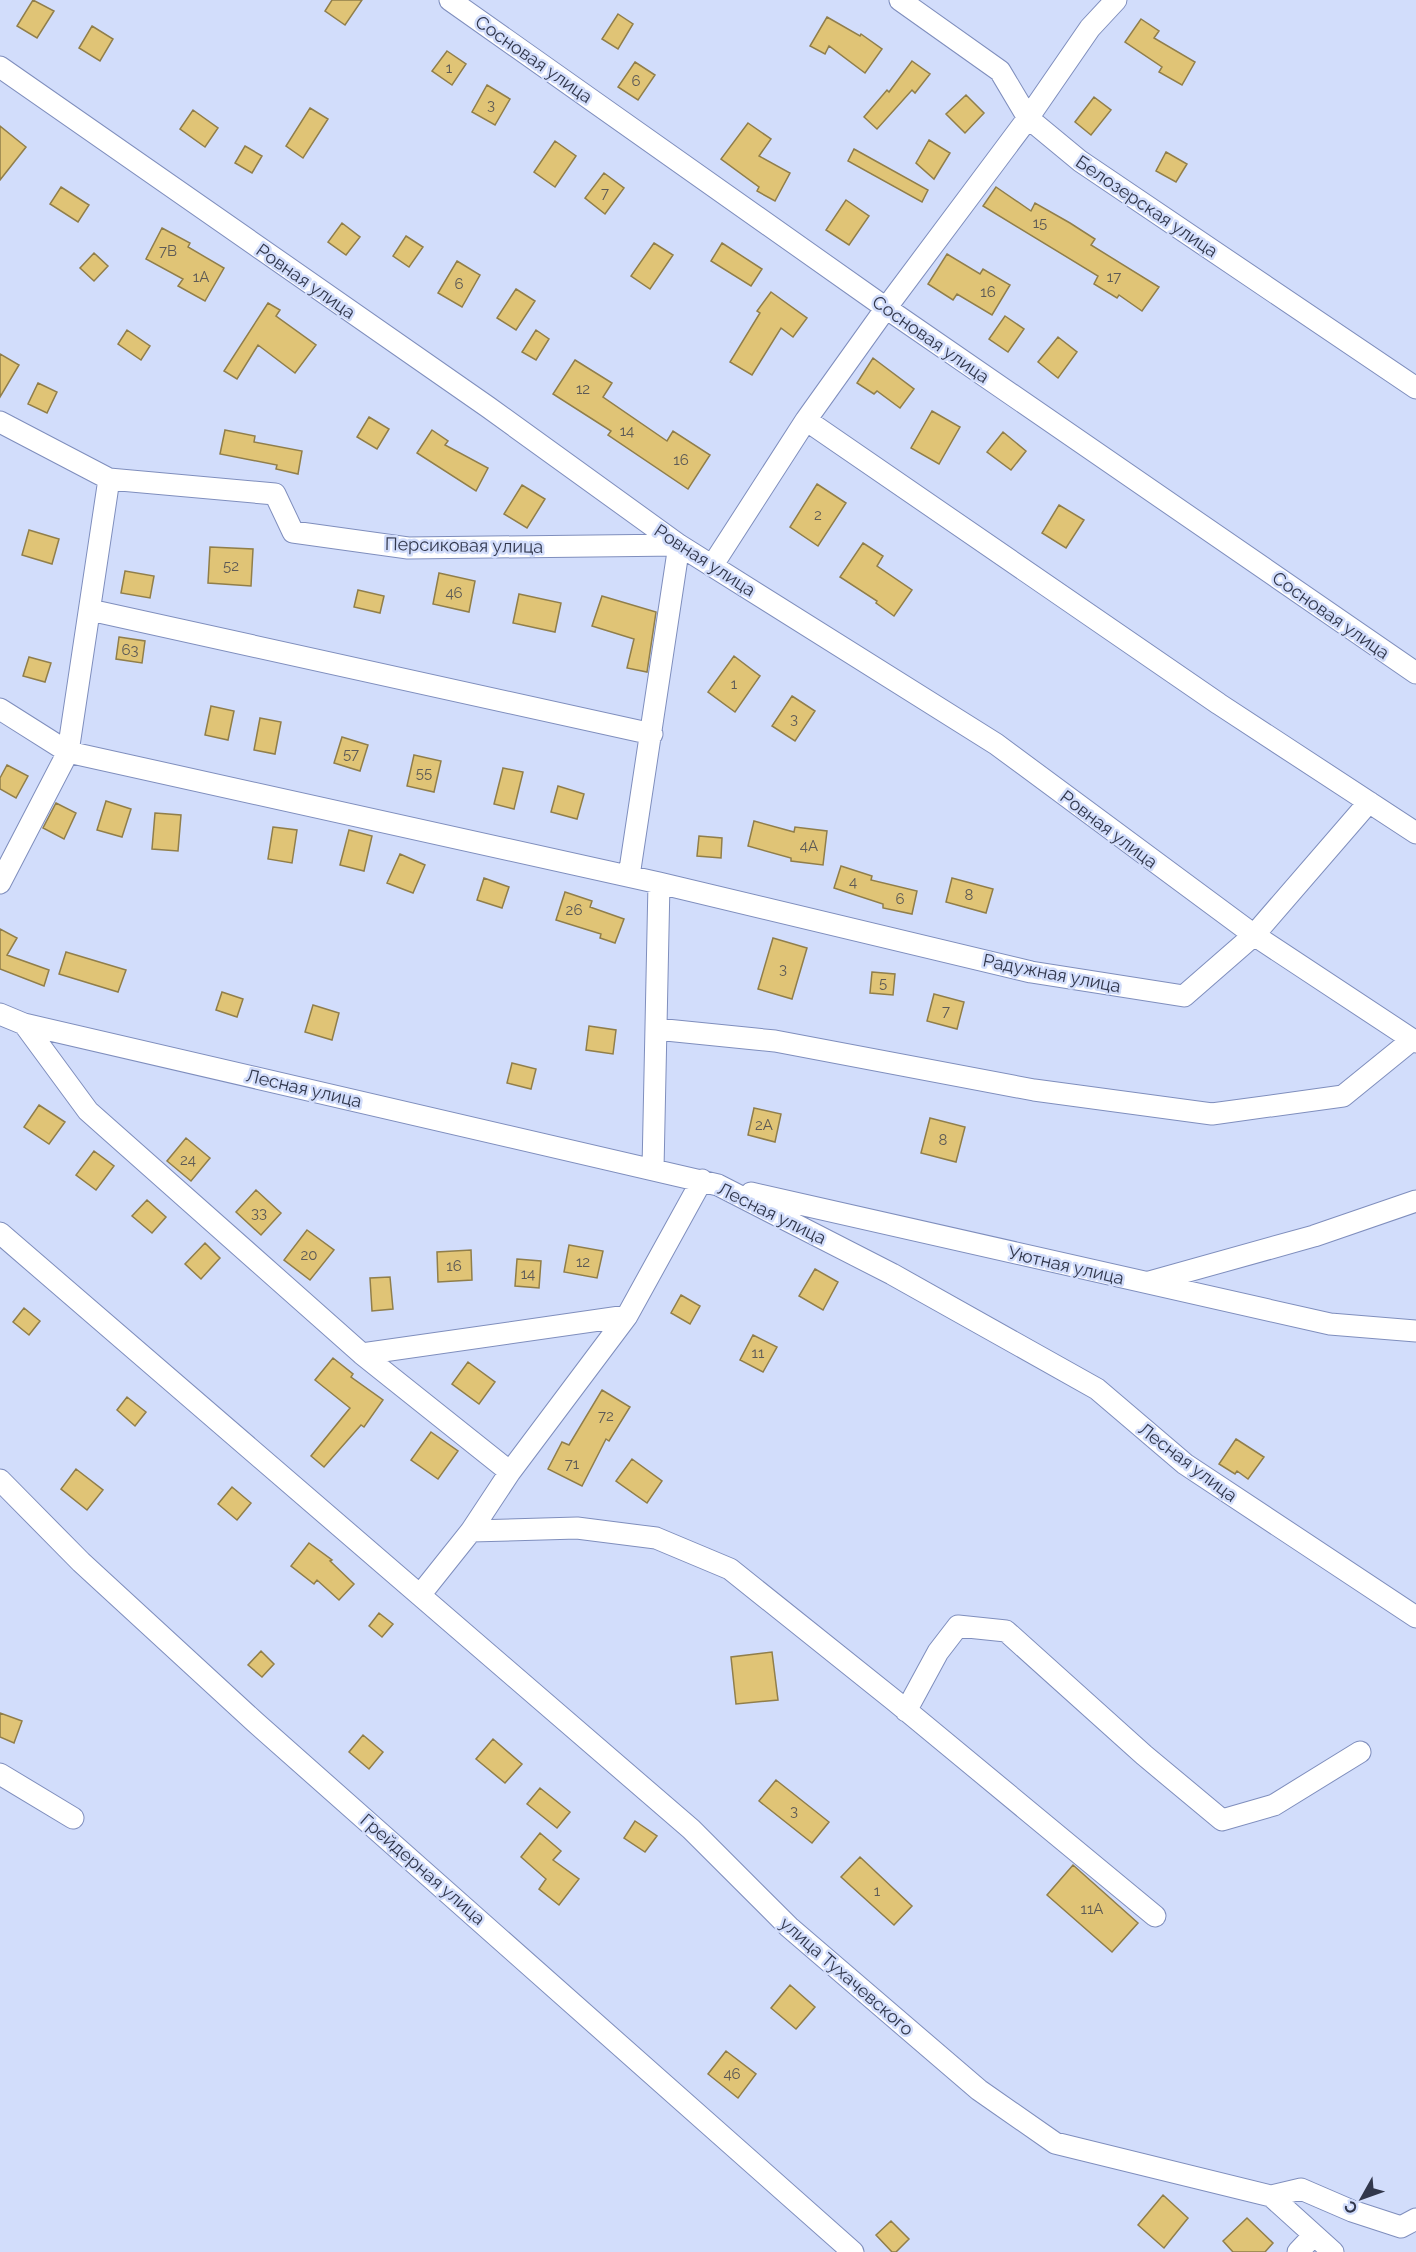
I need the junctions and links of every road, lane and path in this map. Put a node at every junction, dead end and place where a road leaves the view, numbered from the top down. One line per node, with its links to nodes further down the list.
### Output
1 (450, 0): 6 (street, Сосновая улица)
2 (900, 0): 5 (street, Белозерская улица)
3 (1116, 0): 5 (street)
4 (0, 67): 11 (street, Ровная улица)
5 (1028, 118): 6 (street); 7 (street, Белозерская улица)
6 (886, 308): 8 (street); 14 (street, Сосновая улица)
7 (1416, 388)
8 (806, 420): 12 (street); 18 (street)
9 (0, 422): 10 (street, Персиковая улица)
10 (109, 479): 11 (street, Персиковая улица); 13 (street)
11 (680, 545): 12 (street, Ровная улица); 16 (street)
12 (712, 566): 23 (street, Ровная улица)
13 (90, 610): 16 (street); 17 (street)
14 (1416, 673)
15 (0, 709): 17 (street)
16 (652, 734): 20 (street)
17 (68, 752): 20 (street); 21 (street)
18 (1369, 802): 19 (street); 23 (street, Радужная улица)
19 (1416, 833)
20 (629, 876): 22 (street)
21 (0, 883)
22 (659, 883): 23 (street, Радужная улица); 26 (street)
23 (1254, 935): 27 (street, Ровная улица)
24 (0, 1014): 25 (street, Лесная улица)
25 (24, 1024): 28 (street, Лесная улица); 35 (street)
26 (656, 1029): 27 (street); 28 (street)
27 (1414, 1041)
28 (652, 1169): 29 (street, Лесная улица)
29 (710, 1183): 32 (street, Уютная улица); 33 (street); 40 (street, Лесная улица)
30 (1416, 1201): 32 (street)
31 (0, 1233): 39 (street)
32 (1146, 1283): 34 (street, Уютная улица)
33 (627, 1316): 35 (street); 36 (street)
34 (1416, 1331)
35 (362, 1354): 36 (street)
36 (510, 1472): 38 (street)
37 (0, 1480): 49 (street, Грейдерная улица)
38 (471, 1531): 39 (street); 41 (street)
39 (420, 1595): 46 (street, улица Тухачевского)
40 (1416, 1617)
41 (906, 1711): 42 (street); 45 (street)
42 (1360, 1752)
43 (0, 1774): 44 (street)
44 (73, 1818)
45 (1155, 1916)
46 (1271, 2196): 47 (street); 48 (street, улица Тухачевского)
47 (1416, 2219)
48 (1314, 2235): 50 (street); 51 (street, улица Тухачевского)
49 (853, 2252)
50 (1298, 2252)
51 (1333, 2252)

